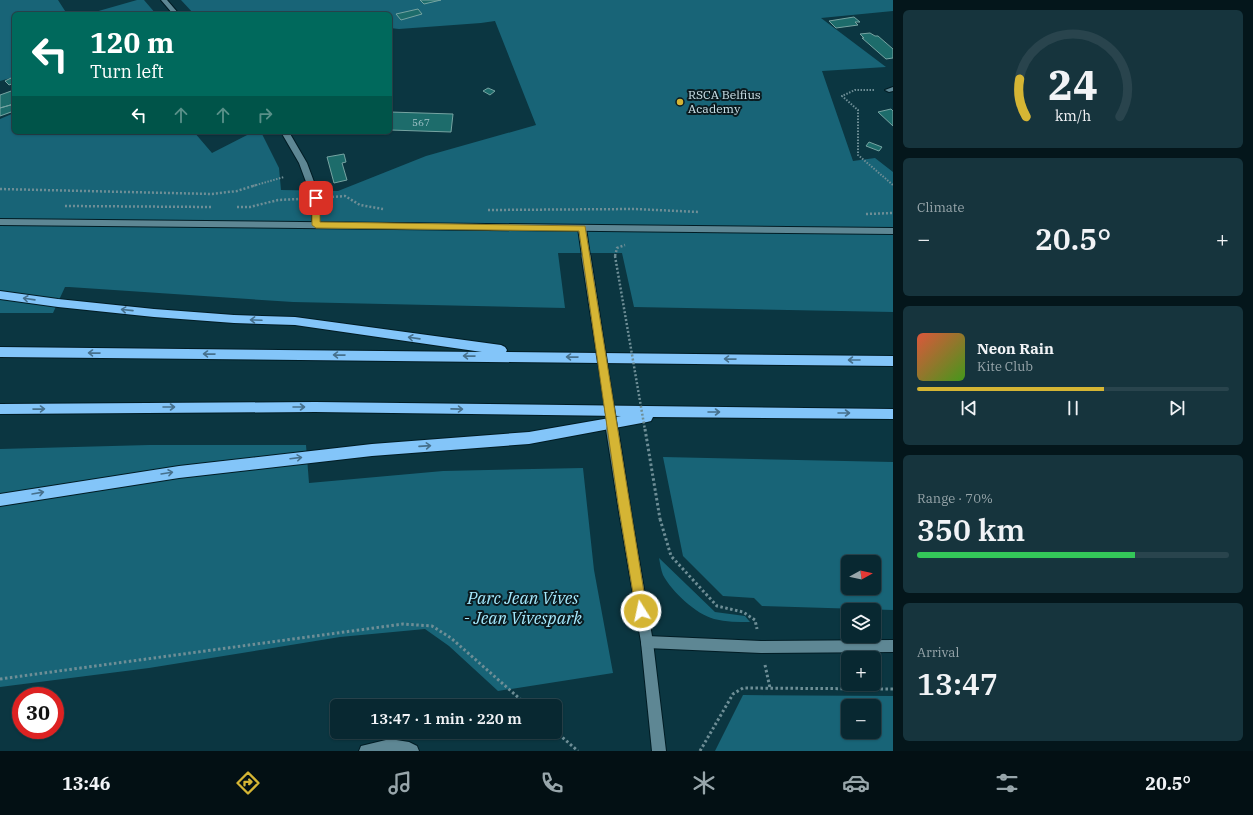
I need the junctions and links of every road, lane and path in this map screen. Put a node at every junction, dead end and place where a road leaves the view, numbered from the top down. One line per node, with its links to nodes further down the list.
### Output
1 (164, 0): 2 (street)
2 (174, 12)
3 (891, 89): 6 (path)
4 (286, 134): 8 (street)
5 (284, 177): 7 (path)
6 (893, 185)
7 (0, 189)
8 (316, 198): 11 (path); 12 (path); 16 (street)
9 (61, 206): 10 (path)
10 (213, 207)
11 (236, 207)
12 (389, 209)
13 (635, 209): 14 (path)
14 (482, 210)
15 (0, 222): 16 (street)
16 (316, 225): 17 (street)
17 (582, 228): 18 (street); 29 (street, bridge)
18 (893, 231)
19 (615, 256): 28 (path, bridge)
20 (0, 295): 22 (highway, one-way to 20)
21 (0, 352): 22 (highway, one-way to 21)
22 (550, 357): 23 (highway, one-way to 22)
23 (893, 361)
24 (0, 409): 25 (highway, one-way to 25)
25 (675, 412): 26 (highway, one-way to 26); 27 (highway, one-way to 25)
26 (893, 414)
27 (0, 500)
28 (755, 620)
29 (647, 642): 30 (street); 38 (street)
30 (893, 646)
31 (0, 679): 33 (path)
32 (893, 689): 39 (path)
33 (520, 699)
34 (562, 737): 37 (path)
35 (366, 751): 36 (street)
36 (412, 751)
37 (578, 751)
38 (659, 751)
39 (700, 751)

